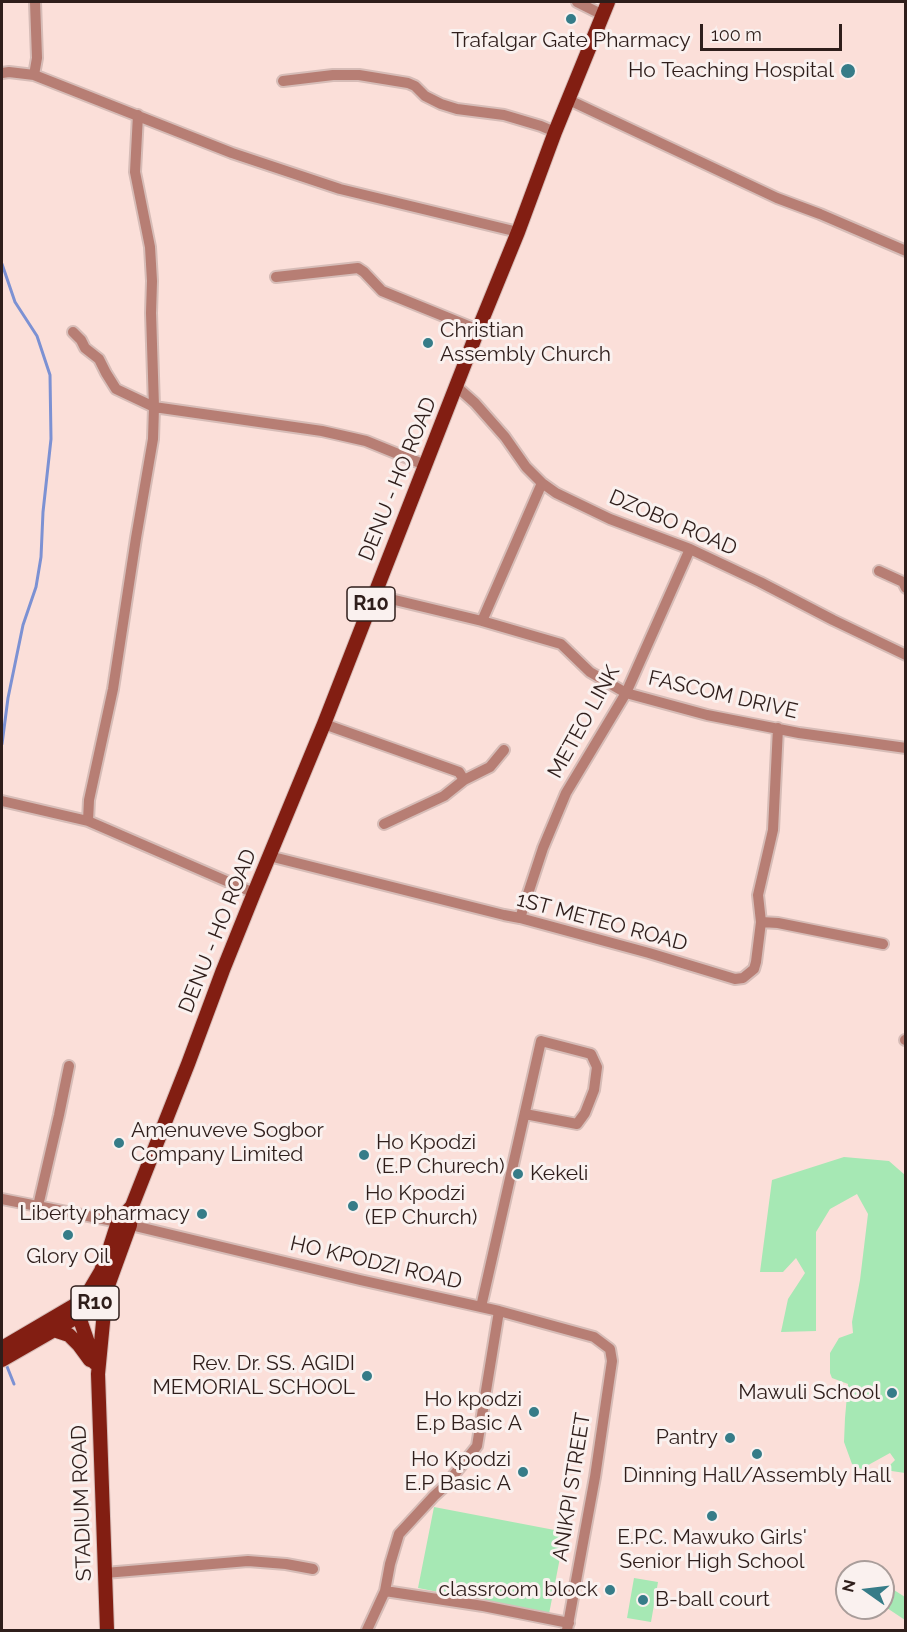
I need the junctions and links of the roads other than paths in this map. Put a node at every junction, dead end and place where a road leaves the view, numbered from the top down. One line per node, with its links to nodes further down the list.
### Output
1 (35, 2): 6 (street)
2 (577, 2): 4 (street)
3 (608, 2): 4 (main road, DENU - HO ROAD / R10)
4 (603, 15): 8 (main road, DENU - HO ROAD / R10)
5 (2, 73): 6 (street)
6 (34, 75): 9 (street)
7 (283, 81): 10 (street)
8 (569, 100): 10 (main road, DENU - HO ROAD / R10); 12 (street)
9 (138, 115): 11 (street); 17 (street)
10 (555, 132): 11 (main road, DENU - HO ROAD / R10)
11 (518, 232): 14 (main road, DENU - HO ROAD / R10)
12 (906, 251)
13 (276, 277): 14 (street)
14 (478, 330): 16 (main road, DENU - HO ROAD / R10)
15 (73, 332): 17 (street)
16 (457, 387): 18 (main road, DENU - HO ROAD / R10); 19 (street, DZOBO ROAD)
17 (154, 407): 18 (street); 33 (street)
18 (425, 465): 23 (main road, DENU - HO ROAD / R10)
19 (542, 483): 20 (street, DZOBO ROAD); 24 (street)
20 (690, 549): 25 (street, DZOBO ROAD); 26 (street, METEO LINK)
21 (879, 571): 22 (street)
22 (906, 588)
23 (374, 596): 24 (street, FASCOM DRIVE); 27 (main road, DENU - HO ROAD / R10)
24 (482, 621): 26 (street, FASCOM DRIVE)
25 (906, 655)
26 (626, 693): 28 (street, FASCOM DRIVE); 37 (street, METEO LINK)
27 (324, 724): 31 (street); 35 (main road, DENU - HO ROAD / R10)
28 (778, 728): 29 (street, FASCOM DRIVE); 38 (street)
29 (906, 748)
30 (504, 750): 31 (street)
31 (464, 780): 34 (street)
32 (2, 801): 33 (street)
33 (88, 821): 36 (street)
34 (384, 824)
35 (269, 856): 36 (main road, DENU - HO ROAD / R10); 37 (street, 1ST METEO ROAD)
36 (254, 892): 44 (main road, DENU - HO ROAD / R10)
37 (520, 918): 38 (street, 1ST METEO ROAD)
38 (761, 922): 39 (street)
39 (883, 944)
40 (69, 1066): 43 (street)
41 (525, 1114): 41 (street); 46 (street)
42 (2, 1199): 43 (street, HO KPODZI ROAD)
43 (38, 1206): 44 (street, HO KPODZI ROAD)
44 (124, 1223): 45 (main road, DENU - HO ROAD / R10); 46 (street, HO KPODZI ROAD); 47 (main road, DENU - HO ROAD / R10)
45 (106, 1291): 47 (main road, DENU - HO ROAD / R10); 52 (main road, STADIUM ROAD)
46 (481, 1307): 48 (street, HO KPODZI ROAD)
47 (77, 1310): 49 (main road, DENU - HO ROAD / R10); 51 (main road, DENU - HO ROAD / R10); 52 (main road, STADIUM ROAD)
48 (499, 1311): 50 (street, HO KPODZI ROAD); 55 (street)
49 (54, 1330): 51 (main road, DENU - HO ROAD / R10); 52 (main road)
50 (609, 1349): 56 (street, ANIKPI STREET)
51 (3, 1356)
52 (98, 1374): 54 (main road, STADIUM ROAD)
53 (313, 1569): 54 (street)
54 (105, 1574): 57 (main road, STADIUM ROAD)
55 (385, 1591): 56 (street); 58 (street)
56 (568, 1627)
57 (107, 1630)
58 (367, 1630)

